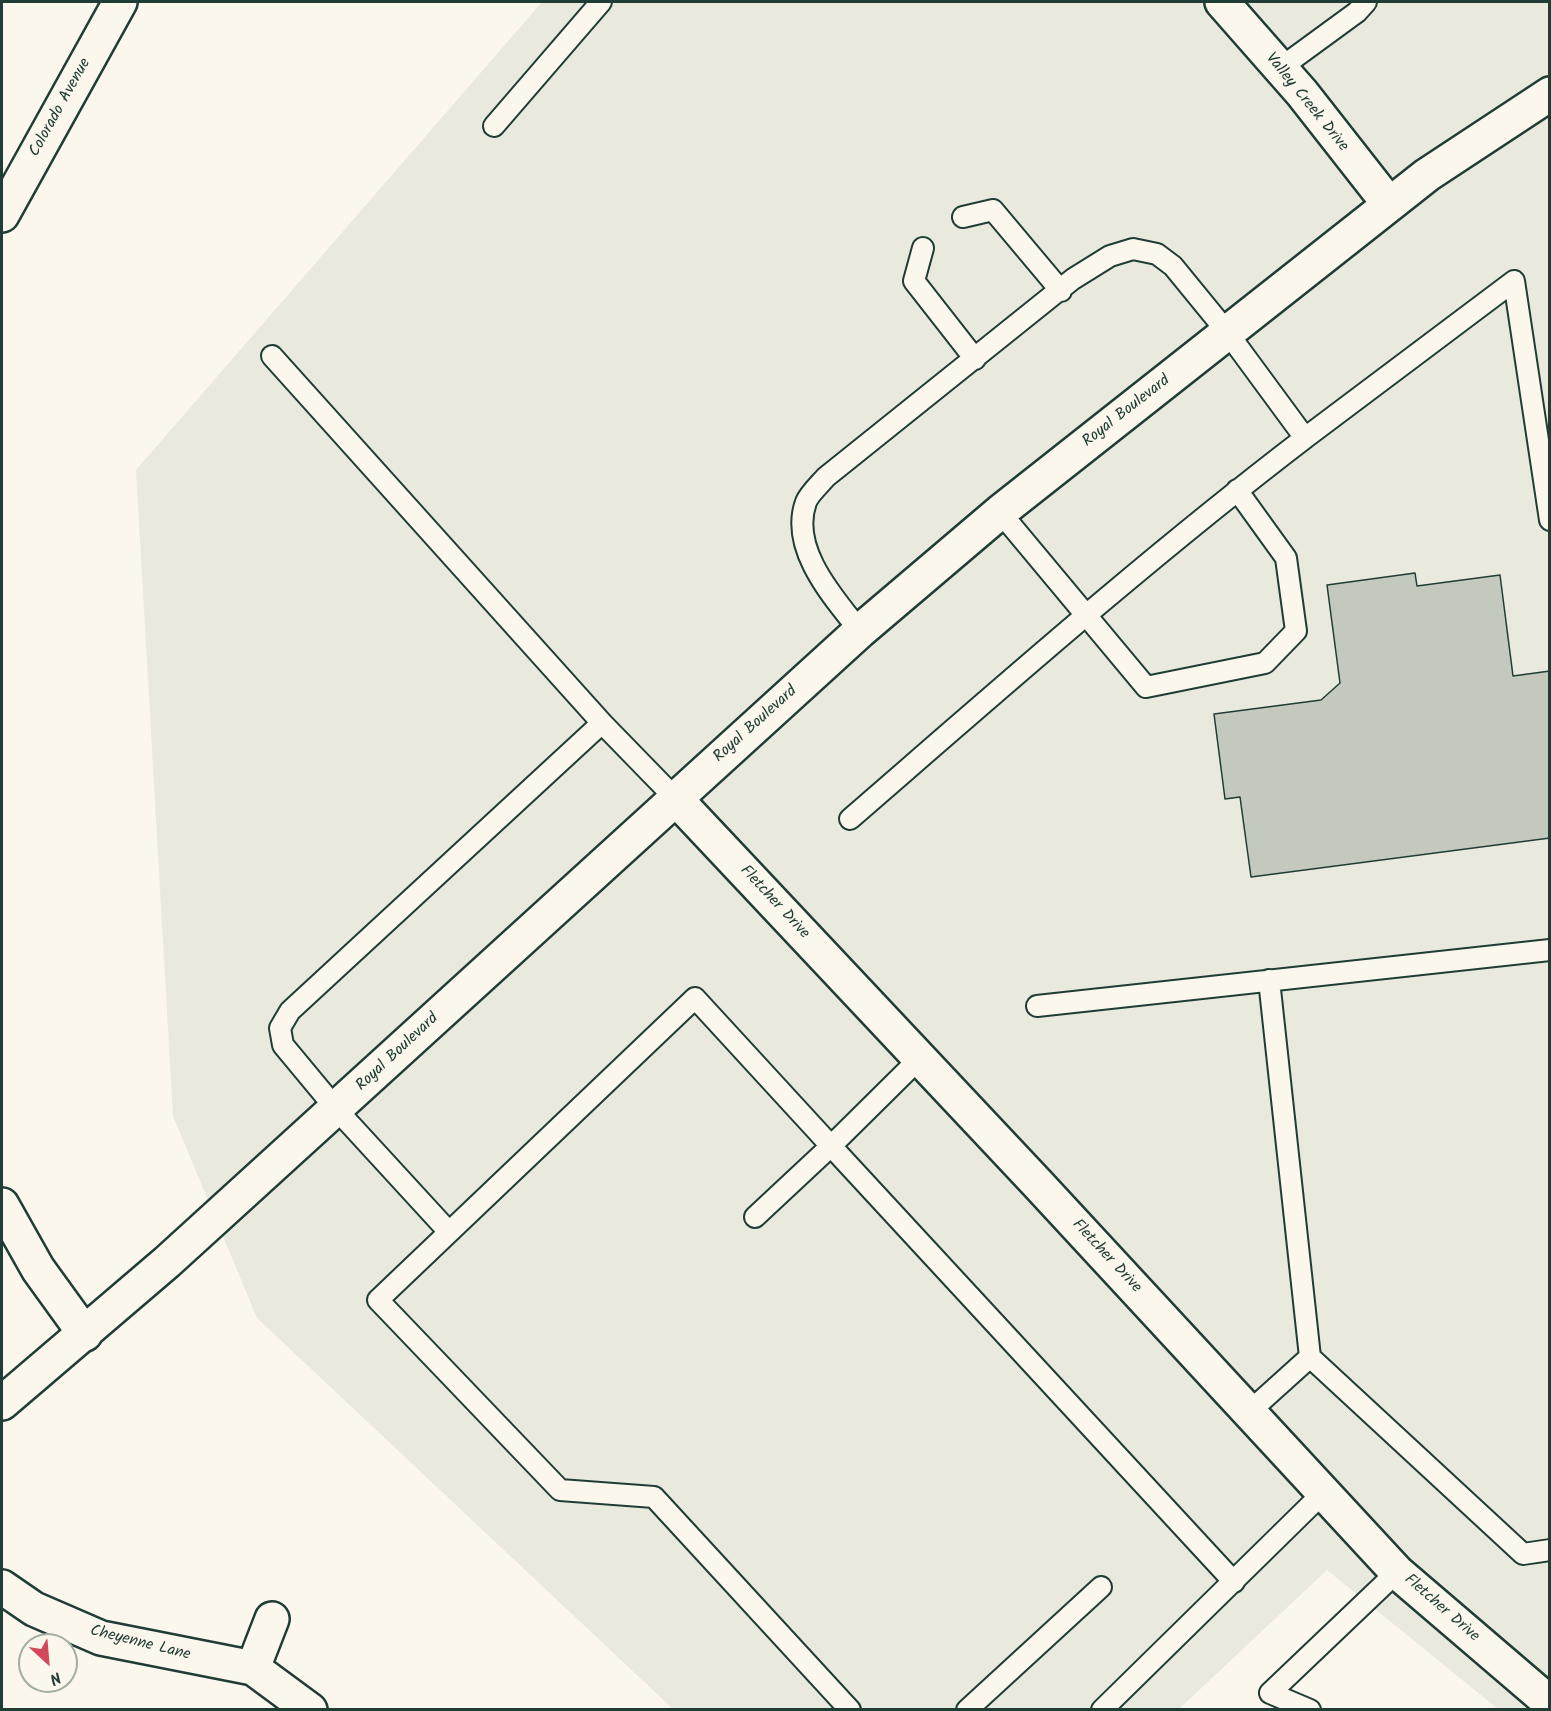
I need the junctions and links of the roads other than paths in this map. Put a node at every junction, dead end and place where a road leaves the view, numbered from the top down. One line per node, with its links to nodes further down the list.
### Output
1 (120, 2): 9 (street, Colorado Avenue)
2 (601, 2): 7 (lane)
3 (1222, 2): 5 (street, Valley Creek Drive)
4 (1366, 2): 5 (lane)
5 (1279, 69): 8 (street, Valley Creek Drive)
6 (1550, 94): 8 (street, Royal Boulevard)
7 (494, 126)
8 (1389, 204): 13 (street, Royal Boulevard)
9 (2, 215)
10 (963, 217): 12 (lane)
11 (923, 248): 15 (lane)
12 (1061, 291): 13 (lane); 15 (lane)
13 (1227, 332): 16 (lane); 18 (street, Royal Boulevard)
14 (272, 356): 22 (lane)
15 (975, 359): 21 (lane)
16 (1305, 438): 17 (lane); 19 (lane)
17 (1237, 490): 20 (lane); 20 (lane)
18 (1000, 512): 20 (lane); 21 (street, Royal Boulevard)
19 (1550, 520)
20 (1084, 616): 24 (lane)
21 (860, 631): 23 (street, Royal Boulevard)
22 (602, 723): 23 (lane); 29 (lane)
23 (675, 798): 28 (street, Fletcher Drive); 29 (street, Royal Boulevard)
24 (850, 819)
25 (1550, 950): 26 (lane)
26 (1269, 980): 27 (lane); 35 (lane)
27 (1037, 1006)
28 (918, 1059): 30 (lane); 37 (street, Fletcher Drive)
29 (336, 1110): 33 (lane); 34 (street, Royal Boulevard)
30 (831, 1146): 32 (lane); 33 (lane); 41 (lane)
31 (2, 1205): 34 (street)
32 (754, 1217)
33 (450, 1232): 48 (lane)
34 (84, 1334): 36 (street, Royal Boulevard)
35 (1310, 1357): 37 (lane); 39 (lane)
36 (2, 1403)
37 (1249, 1412): 38 (street, Fletcher Drive)
38 (1323, 1493): 40 (street, Fletcher Drive); 41 (lane)
39 (1550, 1550)
40 (1397, 1572): 46 (street, Fletcher Drive); 51 (lane)
41 (1234, 1582): 50 (lane)
42 (2, 1587): 45 (street, Cheyenne Lane)
43 (1101, 1587): 49 (lane)
44 (272, 1619): 45 (street)
45 (253, 1668): 47 (street, Cheyenne Lane)
46 (1541, 1704)
47 (310, 1710)
48 (850, 1710)
49 (968, 1710)
50 (1102, 1710)
51 (1310, 1710)

